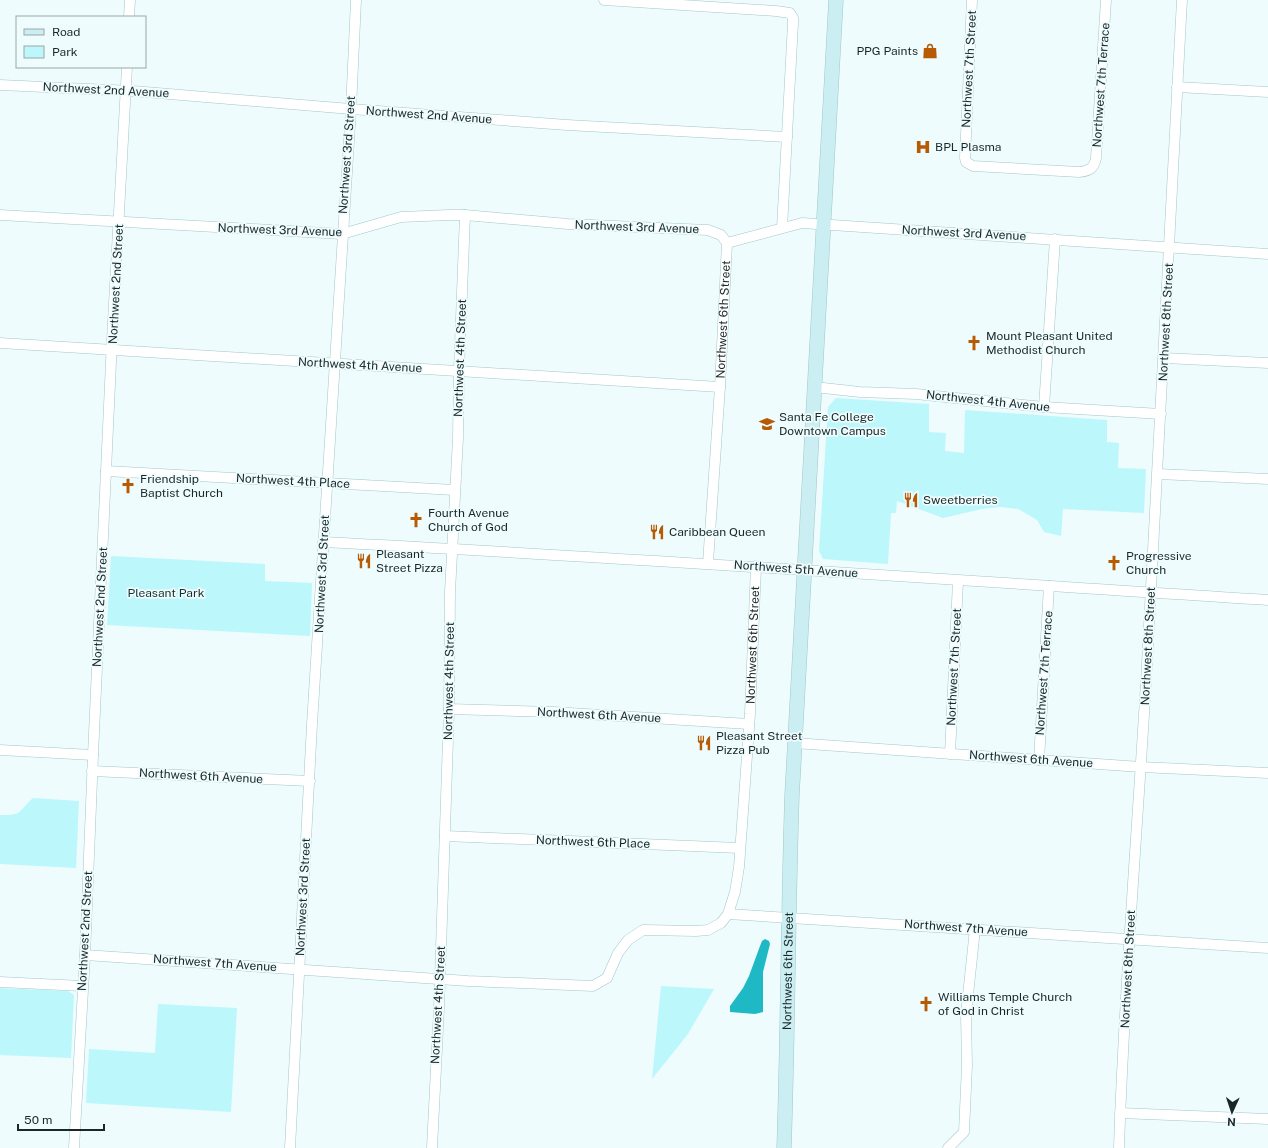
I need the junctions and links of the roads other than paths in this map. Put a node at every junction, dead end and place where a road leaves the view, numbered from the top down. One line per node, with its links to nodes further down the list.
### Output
1 (130, 0): 8 (street)
2 (356, 0): 15 (street, Northwest 3rd Street)
3 (604, 0): 16 (street)
4 (836, 0): 21 (street, Northwest 6th Street)
5 (972, 0): 17 (street, Northwest 7th Street)
6 (1106, 0): 17 (street, Northwest 7th Terrace)
7 (1182, 0): 11 (street, Northwest 8th Street)
8 (129, 16)
9 (127, 68): 12 (street, Northwest 2nd Street)
10 (0, 85): 12 (street, Northwest 2nd Avenue); 14 (street)
11 (1177, 87): 13 (street); 26 (street, Northwest 8th Street)
12 (126, 91): 15 (street, Northwest 2nd Avenue); 20 (street, Northwest 2nd Street)
13 (1268, 92)
14 (0, 94)
15 (351, 109): 16 (street, Northwest 2nd Avenue); 23 (street, Northwest 3rd Street)
16 (787, 137): 22 (street)
17 (1092, 169)
18 (0, 215): 20 (street, Northwest 3rd Avenue)
19 (465, 215): 23 (street, Northwest 3rd Avenue); 25 (street, Northwest 3rd Avenue); 33 (street, Northwest 4th Street)
20 (119, 222): 23 (street, Northwest 3rd Avenue); 29 (street, Northwest 2nd Street)
21 (823, 225): 22 (street, Northwest 3rd Avenue); 24 (street, Northwest 3rd Avenue); 35 (street, Northwest 6th Street)
22 (782, 228): 25 (street, Northwest 3rd Avenue)
23 (342, 234): 32 (street, Northwest 3rd Street)
24 (1055, 239): 26 (street, Northwest 3rd Avenue); 36 (street)
25 (727, 243): 34 (street, Northwest 6th Street)
26 (1170, 247): 27 (street, Northwest 3rd Avenue); 30 (street, Northwest 8th Street)
27 (1268, 254)
28 (0, 343): 29 (street, Northwest 4th Avenue)
29 (112, 350): 32 (street, Northwest 4th Avenue); 38 (street, Northwest 2nd Street)
30 (1164, 358): 31 (street); 37 (street, Northwest 8th Street)
31 (1268, 363)
32 (334, 364): 33 (street, Northwest 4th Avenue); 41 (street, Northwest 3rd Street)
33 (459, 371): 34 (street, Northwest 4th Avenue); 42 (street, Northwest 4th Street)
34 (720, 387): 45 (street, Northwest 6th Street)
35 (814, 387): 36 (street, Northwest 4th Avenue); 47 (street, Northwest 6th Street)
36 (1044, 407): 37 (street, Northwest 4th Avenue)
37 (1161, 414): 39 (street, Northwest 8th Street)
38 (106, 471): 41 (street, Northwest 4th Place); 57 (street, Northwest 2nd Street)
39 (1158, 474): 40 (street); 50 (street, Northwest 8th Street)
40 (1268, 479)
41 (327, 483): 42 (street, Northwest 4th Place); 43 (street, Northwest 3rd Street)
42 (455, 490): 44 (street, Northwest 4th Street)
43 (323, 542): 44 (street, Northwest 5th Avenue); 62 (street, Northwest 3rd Street)
44 (452, 549): 45 (street, Northwest 5th Avenue); 52 (street, Northwest 4th Street)
45 (708, 563): 46 (street, Northwest 5th Avenue)
46 (756, 566): 47 (street, Northwest 5th Avenue); 53 (street, Northwest 6th Street)
47 (805, 570): 48 (street, Northwest 5th Avenue); 54 (street, Northwest 6th Street)
48 (958, 580): 49 (street, Northwest 5th Avenue); 56 (street, Northwest 7th Street)
49 (1049, 586): 50 (street, Northwest 5th Avenue); 58 (street, Northwest 7th Terrace)
50 (1151, 592): 51 (street, Northwest 5th Avenue); 59 (street, Northwest 8th Street)
51 (1268, 600)
52 (449, 709): 53 (street, Northwest 6th Avenue); 63 (street, Northwest 4th Street)
53 (749, 724): 64 (street, Northwest 6th Street)
54 (794, 743): 56 (street, Northwest 6th Avenue); 66 (street, Northwest 6th Street)
55 (0, 750): 57 (street)
56 (950, 754): 58 (street, Northwest 6th Avenue)
57 (93, 755): 60 (street, Northwest 2nd Street)
58 (1038, 760): 59 (street, Northwest 6th Avenue)
59 (1141, 767): 61 (street, Northwest 6th Avenue); 68 (street, Northwest 8th Street)
60 (92, 771): 62 (street, Northwest 6th Avenue); 70 (street, Northwest 2nd Street)
61 (1268, 773)
62 (310, 781): 71 (street, Northwest 3rd Street)
63 (445, 836): 64 (street, Northwest 6th Place); 72 (street, Northwest 4th Street)
64 (740, 848): 65 (street, Northwest 6th Street)
65 (728, 914): 66 (street, Northwest 7th Avenue); 72 (street, Northwest 7th Avenue)
66 (788, 918): 67 (street, Northwest 7th Avenue); 80 (street, Northwest 6th Street)
67 (975, 929): 68 (street, Northwest 7th Avenue); 81 (street)
68 (1129, 939): 69 (street, Northwest 7th Avenue); 75 (street, Northwest 8th Street)
69 (1268, 948)
70 (85, 955): 71 (street, Northwest 7th Avenue); 74 (street, Northwest 2nd Street)
71 (299, 969): 72 (street, Northwest 7th Avenue); 78 (street, Northwest 3rd Street)
72 (440, 979): 79 (street, Northwest 4th Street)
73 (0, 982): 74 (street)
74 (83, 986): 77 (street, Northwest 2nd Street)
75 (1120, 1113): 76 (street); 82 (street, Northwest 8th Street)
76 (1268, 1119)
77 (74, 1148)
78 (290, 1148)
79 (432, 1148)
80 (784, 1148)
81 (948, 1148)
82 (1119, 1148)

